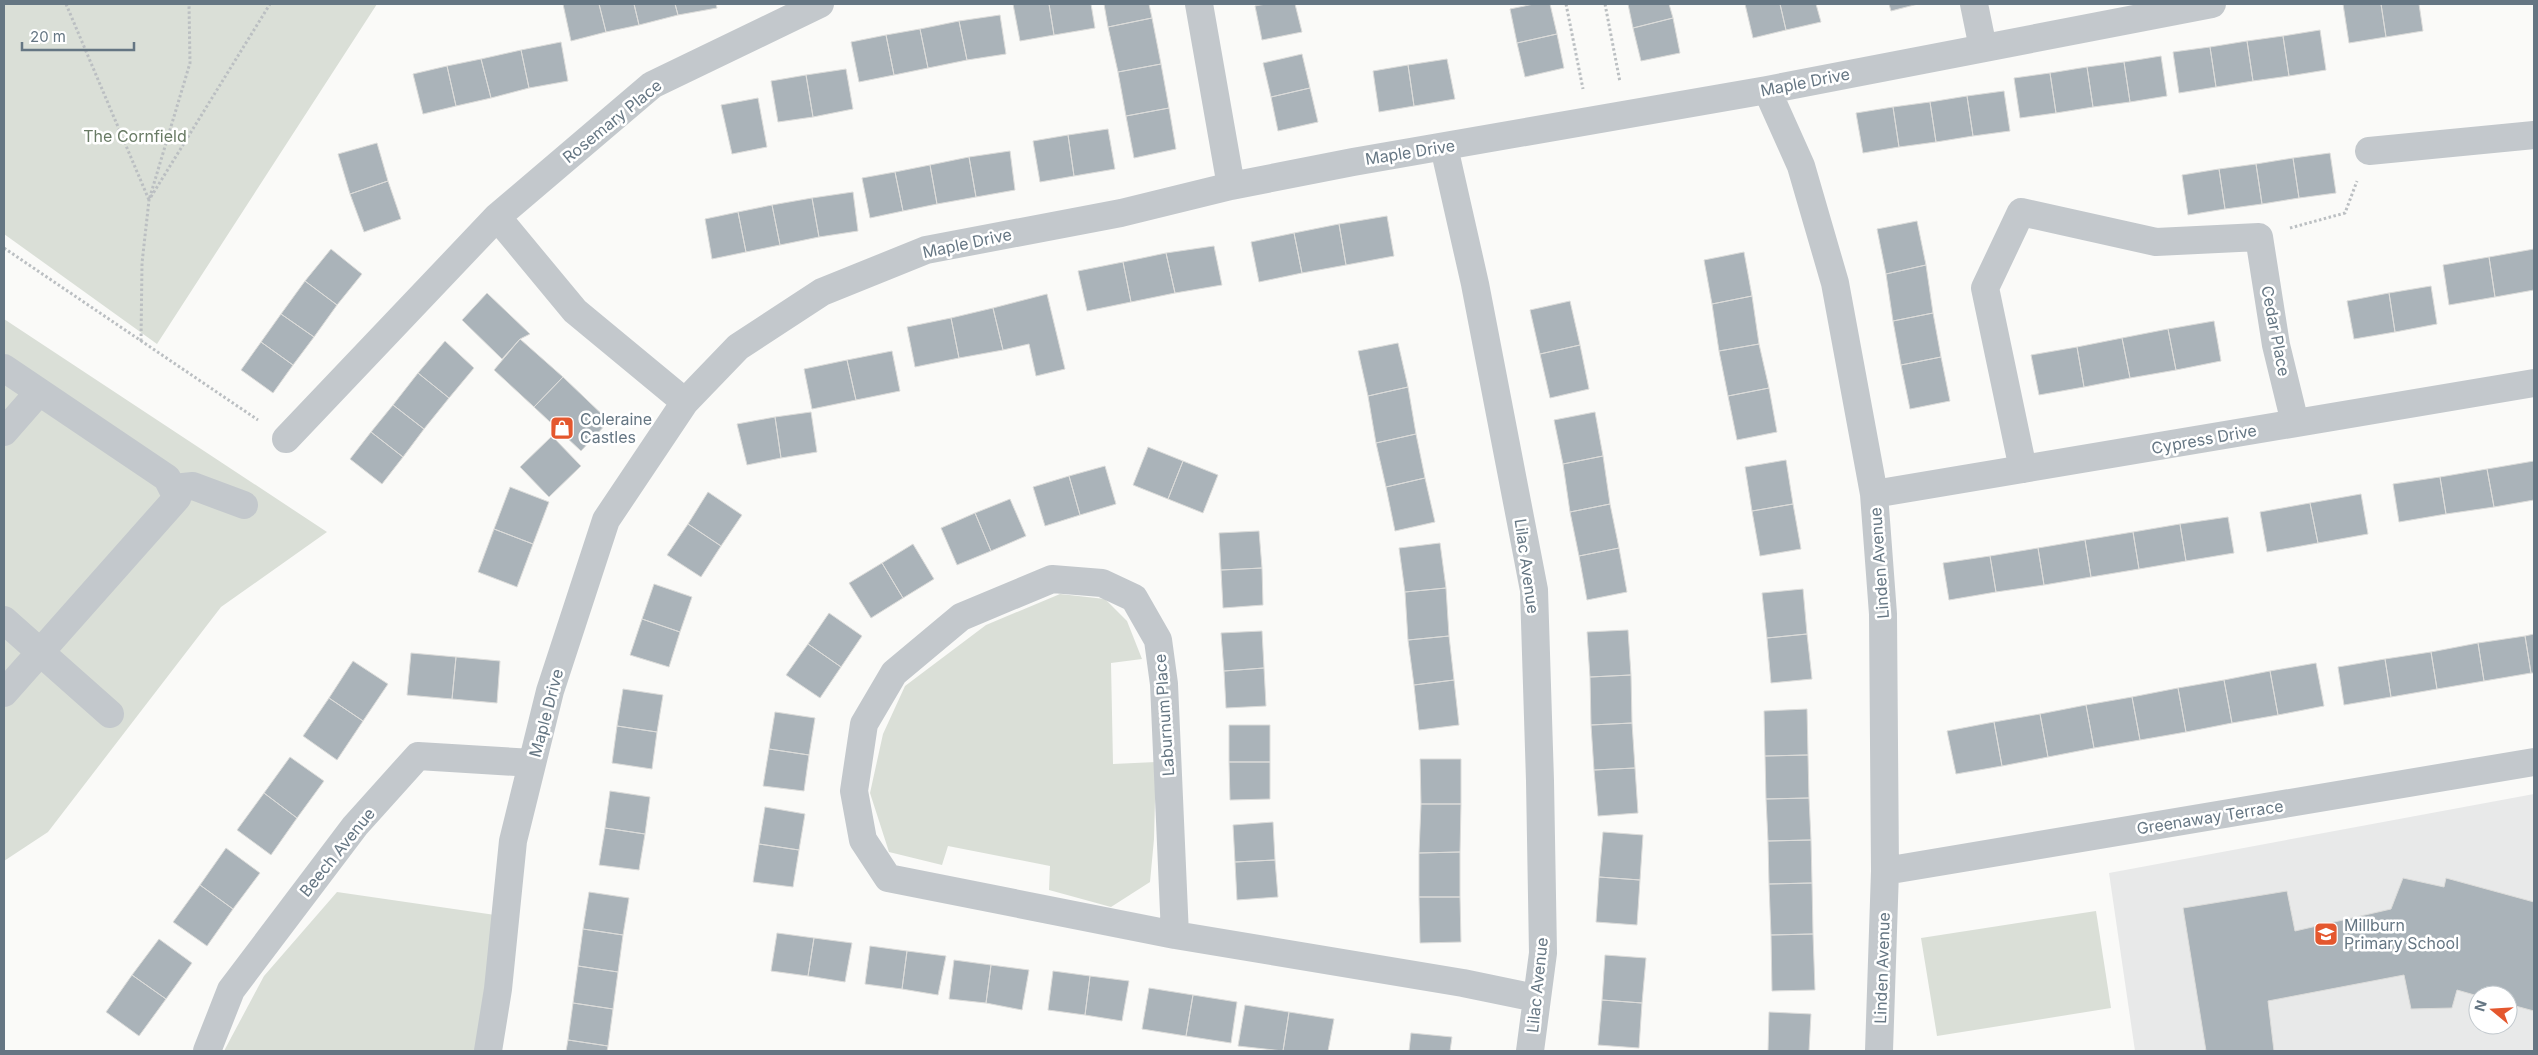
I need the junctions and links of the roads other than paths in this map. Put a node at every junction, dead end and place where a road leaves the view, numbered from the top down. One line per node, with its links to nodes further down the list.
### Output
1 (820, 4): 11 (street, Rosemary Place)
2 (1199, 4): 10 (street)
3 (1974, 4): 5 (street)
4 (2212, 4): 5 (street, Maple Drive)
5 (1983, 48): 6 (street, Maple Drive)
6 (1767, 90): 8 (street, Maple Drive); 21 (street, Linden Avenue)
7 (2534, 135): 9 (street)
8 (1444, 147): 10 (street, Maple Drive); 31 (street, Lilac Avenue)
9 (2369, 151)
10 (1231, 186): 15 (street, Maple Drive)
11 (496, 217): 15 (street); 18 (street, Rosemary Place)
12 (4, 368): 14 (street)
13 (2534, 383): 16 (street, Cypress Drive)
14 (39, 392): 17 (street); 20 (street)
15 (684, 402): 28 (street, Maple Drive)
16 (2296, 423): 19 (street, Cypress Drive); 19 (street, Cedar Place)
17 (4, 432)
18 (286, 439)
19 (2023, 469): 21 (street, Cypress Drive)
20 (172, 488): 22 (street); 24 (street)
21 (1874, 494): 29 (street, Linden Avenue)
22 (244, 505)
23 (4, 620): 24 (street)
24 (40, 652): 25 (street); 26 (street)
25 (4, 693)
26 (110, 714)
27 (2534, 762): 29 (street, Greenaway Terrace)
28 (532, 763): 32 (street, Beech Avenue); 33 (street, Maple Drive)
29 (1885, 871): 35 (street, Linden Avenue)
30 (1175, 935): 30 (street, Laburnum Place); 31 (street, Laburnum Place)
31 (1536, 998): 34 (street, Lilac Avenue)
32 (207, 1051)
33 (488, 1051)
34 (1530, 1051)
35 (1879, 1051)

